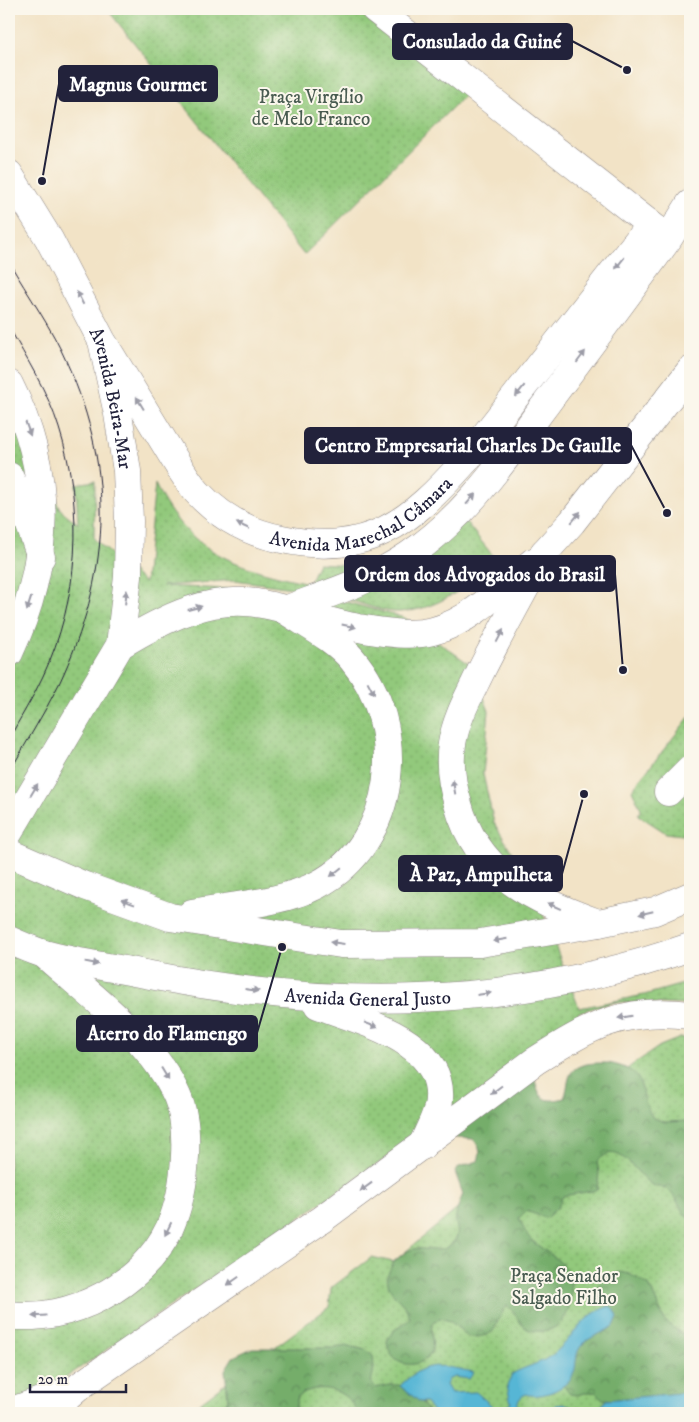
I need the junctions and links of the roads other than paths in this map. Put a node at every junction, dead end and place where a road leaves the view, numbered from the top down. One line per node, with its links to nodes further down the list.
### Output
1 (374, 9): 4 (main road)
2 (9, 174): 5 (main road, Avenida Beira-Mar, one-way to 2)
3 (690, 204): 4 (main road, Avenida Marechal Câmara)
4 (659, 232): 5 (main road, Avenida Marechal Câmara, one-way to 5); 11 (main road, Avenida Marechal Câmara, one-way to 4)
5 (102, 341): 12 (main road, Avenida Beira-Mar, one-way to 5)
6 (690, 371): 9 (main road, one-way to 6)
7 (9, 384): 10 (main road, one-way to 10)
8 (9, 476): 10 (main road)
9 (544, 553): 11 (main road, one-way to 9); 20 (main road, one-way to 9)
10 (41, 556): 13 (main road, one-way to 13)
11 (284, 610): 12 (main road, one-way to 11); 19 (main road, one-way to 19)
12 (120, 645): 16 (main road, one-way to 12)
13 (9, 653)
14 (690, 770): 15 (main road)
15 (668, 792)
16 (9, 832)
17 (9, 853): 19 (main road, one-way to 17)
18 (690, 896): 20 (main road, one-way to 20)
19 (170, 917): 20 (main road, one-way to 19)
20 (599, 923)
21 (9, 940): 23 (main road)
22 (690, 947): 24 (main road, Avenida General Justo, one-way to 22)
23 (40, 952): 24 (main road, Avenida General Justo, one-way to 24); 27 (main road, one-way to 27)
24 (293, 995): 26 (main road, one-way to 26)
25 (690, 1015): 26 (main road, one-way to 26)
26 (422, 1146): 28 (main road, one-way to 28)
27 (9, 1315)
28 (81, 1385): 29 (main road); 30 (main road)
29 (9, 1412)
30 (49, 1413)

